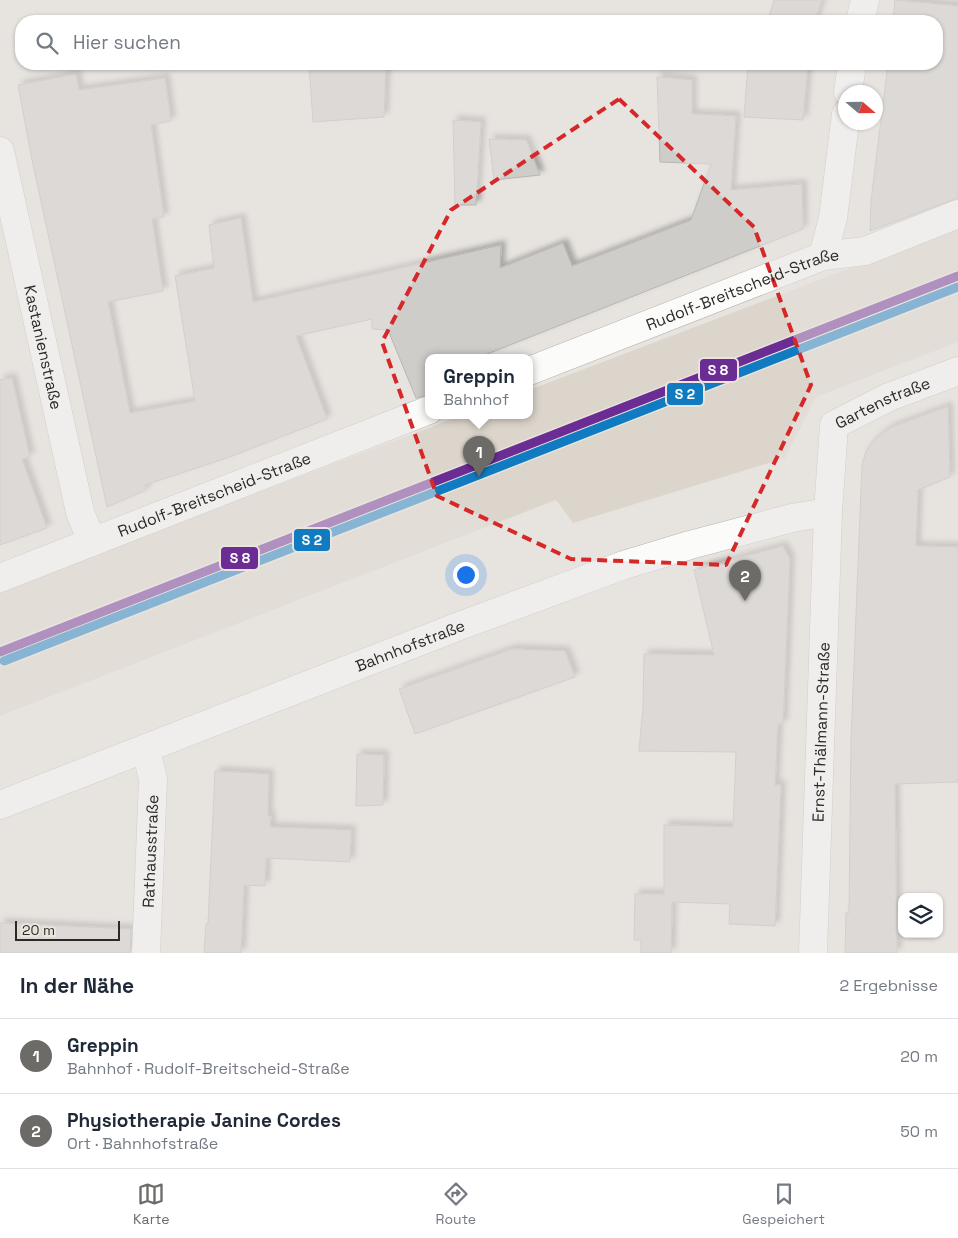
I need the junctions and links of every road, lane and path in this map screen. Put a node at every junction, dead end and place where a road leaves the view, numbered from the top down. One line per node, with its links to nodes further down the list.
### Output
1 (865, 0): 2 (street)
2 (861, 15)
3 (851, 70): 4 (street)
4 (849, 85)
5 (844, 130): 8 (street)
6 (0, 150): 13 (street, Kastanienstraße)
7 (958, 214): 8 (street, Rudolf-Breitscheid-Straße)
8 (823, 256): 9 (street, Rudolf-Breitscheid-Straße)
9 (533, 368)
10 (958, 371): 12 (street, Gartenstraße)
11 (425, 412): 13 (street, Rudolf-Breitscheid-Straße)
12 (828, 512): 15 (street, Bahnhofstraße); 18 (street, Ernst-Thälmann-Straße)
13 (92, 542): 14 (street, Rudolf-Breitscheid-Straße)
14 (0, 578)
15 (146, 749): 16 (street, Bahnhofstraße); 17 (street, Rathausstraße)
16 (0, 805)
17 (146, 953)
18 (812, 953)

